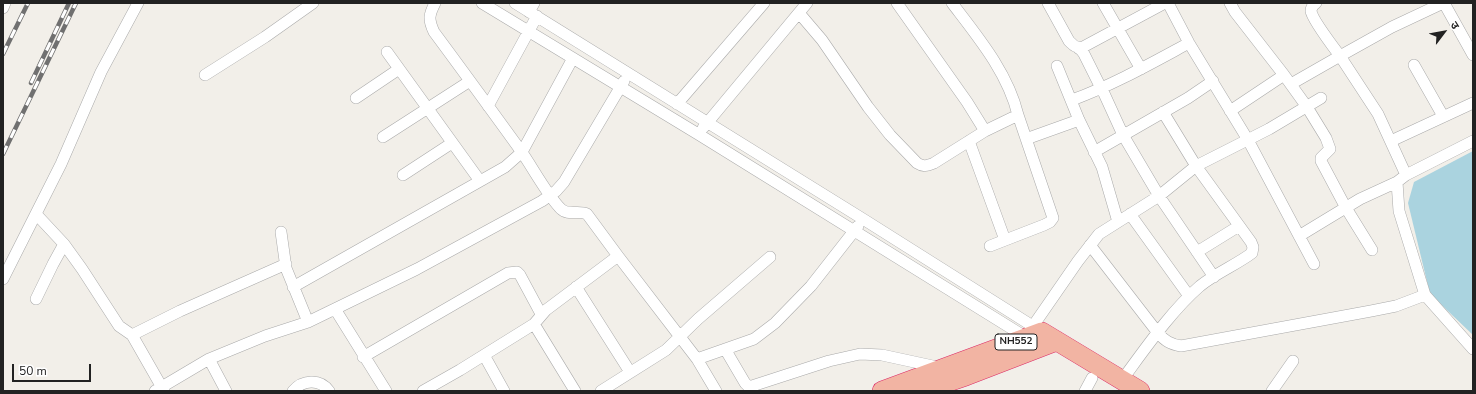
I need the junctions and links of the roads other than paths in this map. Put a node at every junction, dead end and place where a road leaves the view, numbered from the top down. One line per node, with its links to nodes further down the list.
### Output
1 (5, 3): 19 (street)
2 (138, 3): 76 (street)
3 (313, 3): 35 (street)
4 (435, 3): 37 (street)
5 (482, 3): 23 (street)
6 (515, 3): 20 (street)
7 (764, 3): 46 (street)
8 (808, 3): 21 (street)
9 (897, 3): 56 (street)
10 (952, 3): 52 (street)
11 (1048, 3): 25 (street)
12 (1102, 3): 22 (street)
13 (1165, 3): 22 (street)
14 (1168, 3): 24 (street)
15 (1230, 3): 36 (street)
16 (1316, 3): 27 (street)
17 (1443, 3): 18 (street); 28 (street)
18 (1424, 7): 27 (street)
19 (3, 8)
20 (533, 10): 23 (street); 34 (street)
21 (799, 13): 55 (street); 63 (street)
22 (1118, 28): 25 (street); 33 (street)
23 (528, 32): 29 (street); 47 (street)
24 (1189, 43): 33 (street); 38 (street)
25 (1078, 48): 41 (street)
26 (387, 52): 32 (street)
27 (1340, 56): 39 (street); 64 (street)
28 (1473, 56)
29 (573, 58): 40 (street); 66 (street)
30 (1414, 65): 53 (street)
31 (1057, 66): 44 (street)
32 (399, 69): 42 (street); 49 (street)
33 (1141, 69): 41 (street)
34 (628, 73): 40 (street); 46 (street)
35 (205, 75)
36 (1284, 75): 39 (street); 50 (street)
37 (470, 81): 47 (street); 49 (street)
38 (1213, 81): 50 (street); 51 (street)
39 (1291, 84): 48 (street)
40 (620, 86): 57 (street); 73 (street)
41 (1101, 90): 44 (street); 58 (street)
42 (356, 98)
43 (1321, 98): 48 (street)
44 (1072, 100): 54 (street)
45 (1473, 103): 53 (street)
46 (677, 104): 55 (street)
47 (488, 106): 66 (street)
48 (1307, 107): 61 (street); 75 (street)
49 (427, 109): 59 (street); 65 (street)
50 (1230, 111): 61 (street)
51 (1162, 112): 58 (street); 68 (street)
52 (1018, 114): 56 (street); 60 (street)
53 (1442, 116): 64 (street)
54 (1079, 120): 60 (street); 67 (street)
55 (706, 123): 57 (street); 78 (street)
56 (985, 131): 63 (street)
57 (698, 134): 81 (street)
58 (1123, 135): 67 (street); 74 (street)
59 (382, 137)
60 (1026, 139): 84 (street)
61 (1248, 140): 68 (street); 83 (street)
62 (1473, 140): 70 (street)
63 (969, 141): 84 (street)
64 (1391, 141): 70 (street)
65 (452, 143): 69 (street); 71 (street)
66 (522, 152): 71 (street); 73 (street)
67 (1094, 152): 79 (street)
68 (1196, 166): 74 (street); 80 (street)
69 (402, 174)
70 (1406, 175): 72 (street)
71 (480, 181): 96 (street)
72 (1397, 182): 75 (street); 98 (street)
73 (550, 195): 90 (street); 101 (street)
74 (1159, 196): 77 (street); 89 (street)
75 (1346, 208): 83 (street); 88 (street)
76 (36, 214): 85 (street); 95 (street)
77 (1130, 214): 79 (street); 99 (street)
78 (863, 219): 81 (street); 108 (street)
79 (1118, 222): 86 (street)
80 (1239, 226): 89 (street); 94 (street)
81 (854, 231): 108 (street); 109 (street)
82 (280, 232): 92 (street)
83 (1299, 236): 93 (street)
84 (1005, 240): 87 (street)
85 (64, 244): 100 (street); 106 (street)
86 (1090, 245): 105 (street); 108 (street)
87 (990, 246)
88 (1372, 250)
89 (1197, 252): 94 (street)
90 (618, 256): 97 (street); 107 (street)
91 (770, 257): 107 (street)
92 (286, 264): 96 (street); 106 (street)
93 (1314, 264)
94 (1214, 277): 99 (street)
95 (3, 280)
96 (293, 287): 103 (street)
97 (576, 287): 102 (street); 116 (street)
98 (1425, 295): 105 (street); 110 (street)
99 (1189, 296): 105 (street)
100 (36, 299)
101 (334, 309): 103 (street); 112 (street)
102 (541, 314): 104 (street); 112 (street)
103 (308, 322): 113 (street)
104 (534, 324): 111 (street); 127 (street)
105 (1158, 333): 119 (street)
106 (132, 335): 120 (street)
107 (680, 337): 114 (street); 116 (street)
108 (1040, 337): 117 (highway, NH552); 118 (highway, NH552); 119 (highway, NH552)
109 (725, 349): 114 (street); 117 (street)
110 (1473, 349)
111 (484, 355): 125 (street); 126 (street)
112 (363, 357): 124 (street)
113 (209, 359): 120 (street); 121 (street)
114 (697, 359): 129 (street)
115 (1293, 361): 133 (street)
116 (630, 372): 128 (street)
117 (942, 382): 130 (highway, NH552); 131 (highway, NH552)
118 (1089, 384): 119 (highway, NH552)
119 (1118, 386): 132 (highway, NH552)
120 (161, 390)
121 (226, 391)
122 (293, 391): 123 (street)
123 (329, 391)
124 (386, 391)
125 (422, 391)
126 (504, 391)
127 (576, 391)
128 (601, 391)
129 (716, 391)
130 (882, 391)
131 (922, 391)
132 (1140, 391)
133 (1272, 391)

